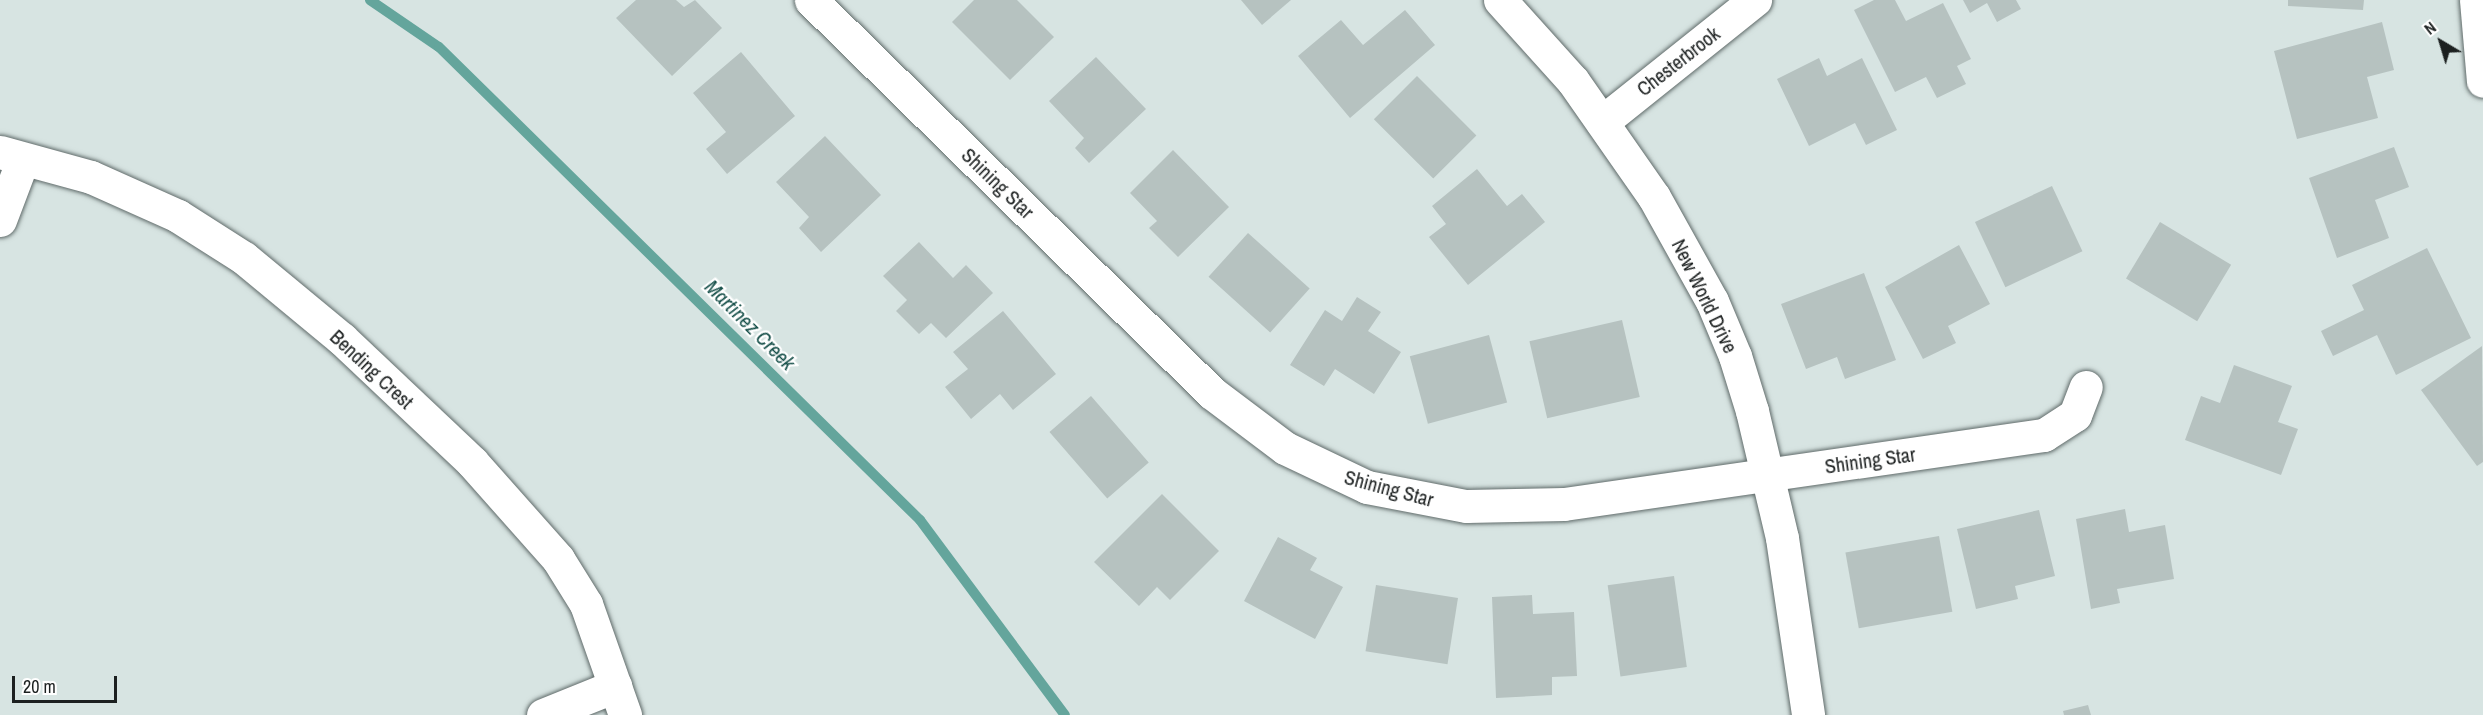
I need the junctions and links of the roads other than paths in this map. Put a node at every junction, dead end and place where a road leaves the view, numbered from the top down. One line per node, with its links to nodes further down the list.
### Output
1 (811, 0): 10 (street, Shining Star)
2 (1500, 0): 6 (street, New World Drive)
3 (1755, 0): 6 (street, Chesterbrook)
4 (2476, 0): 5 (street)
5 (2483, 81)
6 (1602, 122): 10 (street, New World Drive)
7 (12, 155): 8 (street); 11 (street, Bending Crest)
8 (0, 220)
9 (2086, 387): 10 (street, Shining Star)
10 (1766, 475): 13 (street, New World Drive)
11 (620, 701): 12 (street)
12 (543, 715)
13 (1808, 715)

